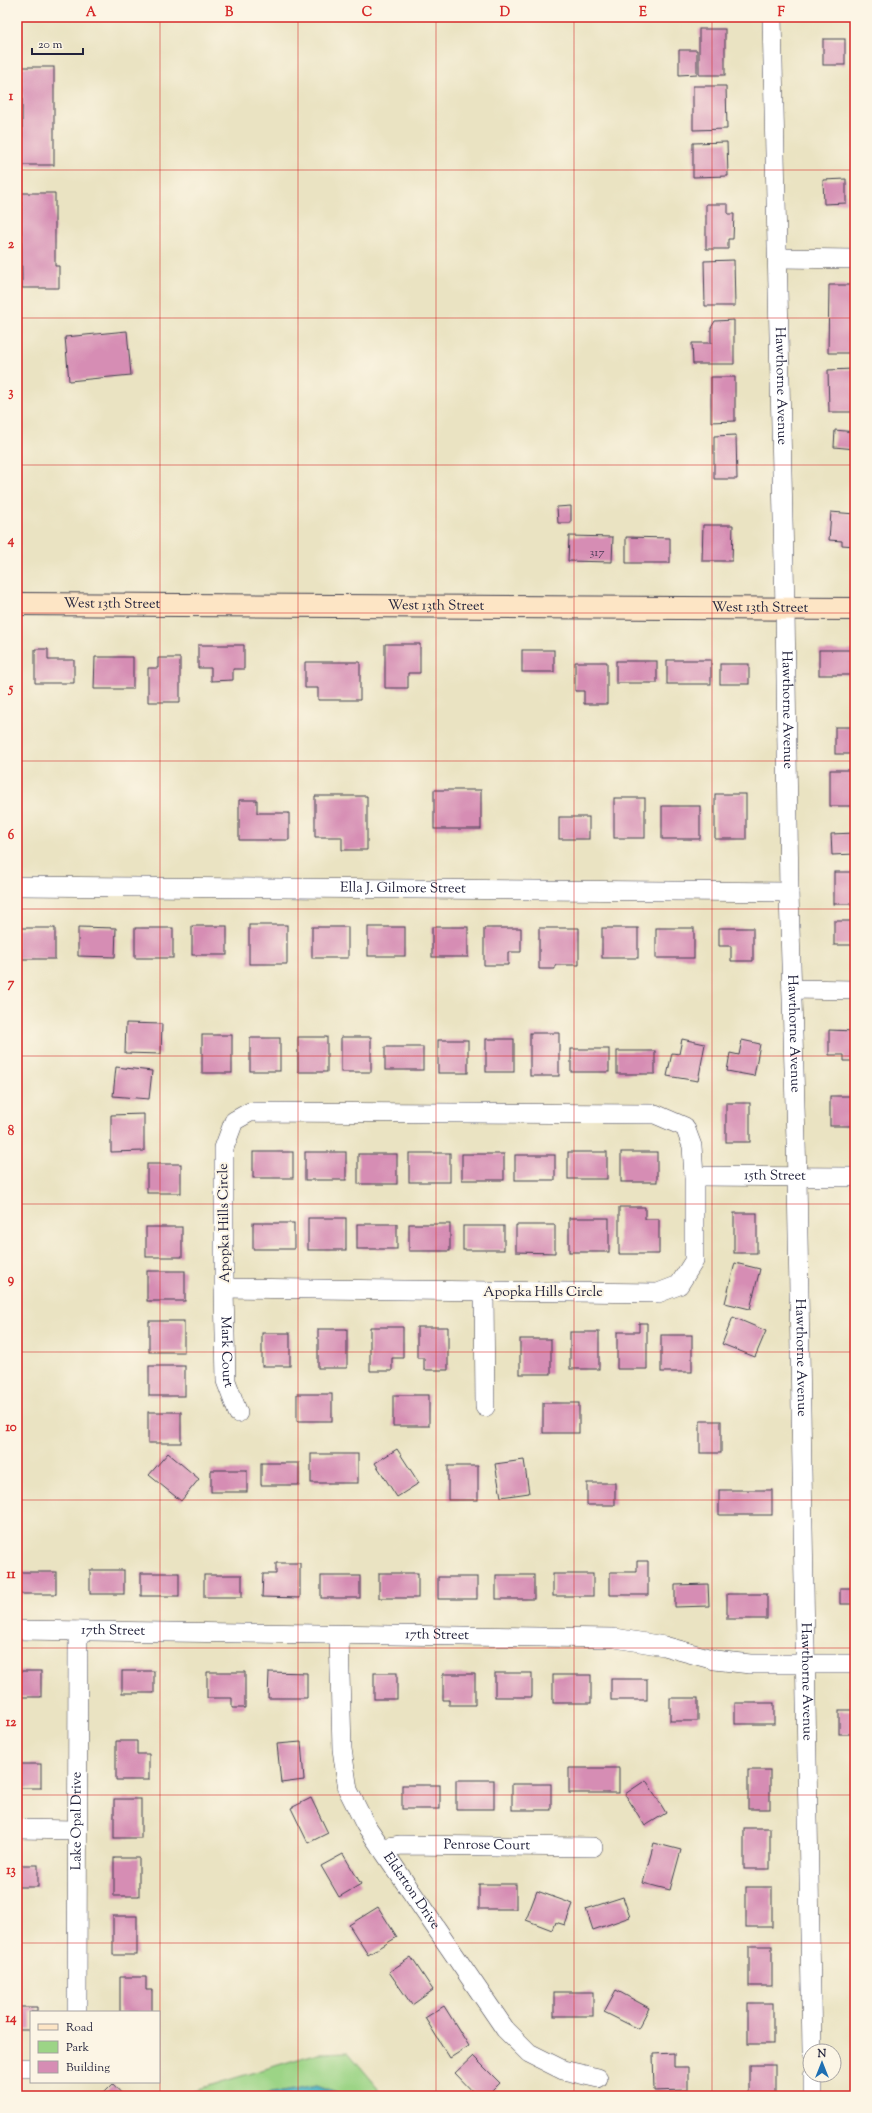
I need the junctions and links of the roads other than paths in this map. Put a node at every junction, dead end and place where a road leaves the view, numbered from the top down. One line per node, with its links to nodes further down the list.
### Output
1 (772, 17): 2 (street, Hawthorne Avenue)
2 (778, 258): 3 (street); 5 (street, Hawthorne Avenue)
3 (855, 258)
4 (17, 604): 5 (street, West 13th Street)
5 (785, 609): 6 (street, West 13th Street); 8 (street, Hawthorne Avenue)
6 (855, 609)
7 (17, 886): 8 (street, Ella J. Gilmore Street)
8 (789, 892): 9 (street, Hawthorne Avenue)
9 (792, 989): 10 (street); 12 (street, Hawthorne Avenue)
10 (855, 990)
11 (694, 1176): 12 (street, 15th Street); 14 (street, Apopka Hills Circle); 15 (street, Apopka Hills Circle)
12 (797, 1177): 13 (street, 15th Street); 21 (street, Hawthorne Avenue)
13 (855, 1177)
14 (224, 1288): 15 (street, Apopka Hills Circle); 17 (street, Mark Court)
15 (484, 1292): 16 (street)
16 (485, 1407)
17 (238, 1413)
18 (17, 1630): 19 (street, 17th Street)
19 (78, 1631): 20 (street, 17th Street); 24 (street, Lake Opal Drive)
20 (339, 1636): 21 (street, 17th Street); 26 (street, Elderton Drive)
21 (805, 1664): 22 (street, 17th Street); 28 (street, Hawthorne Avenue)
22 (855, 1664)
23 (17, 1829): 24 (street)
24 (77, 1830): 27 (street, Lake Opal Drive)
25 (592, 1847): 26 (street, Penrose Court)
26 (382, 1848): 31 (street, Elderton Drive)
27 (77, 2011)
28 (812, 2043)
29 (17, 2068): 30 (street)
30 (30, 2068)
31 (598, 2078)
32 (813, 2083): 33 (street)
33 (813, 2096)

